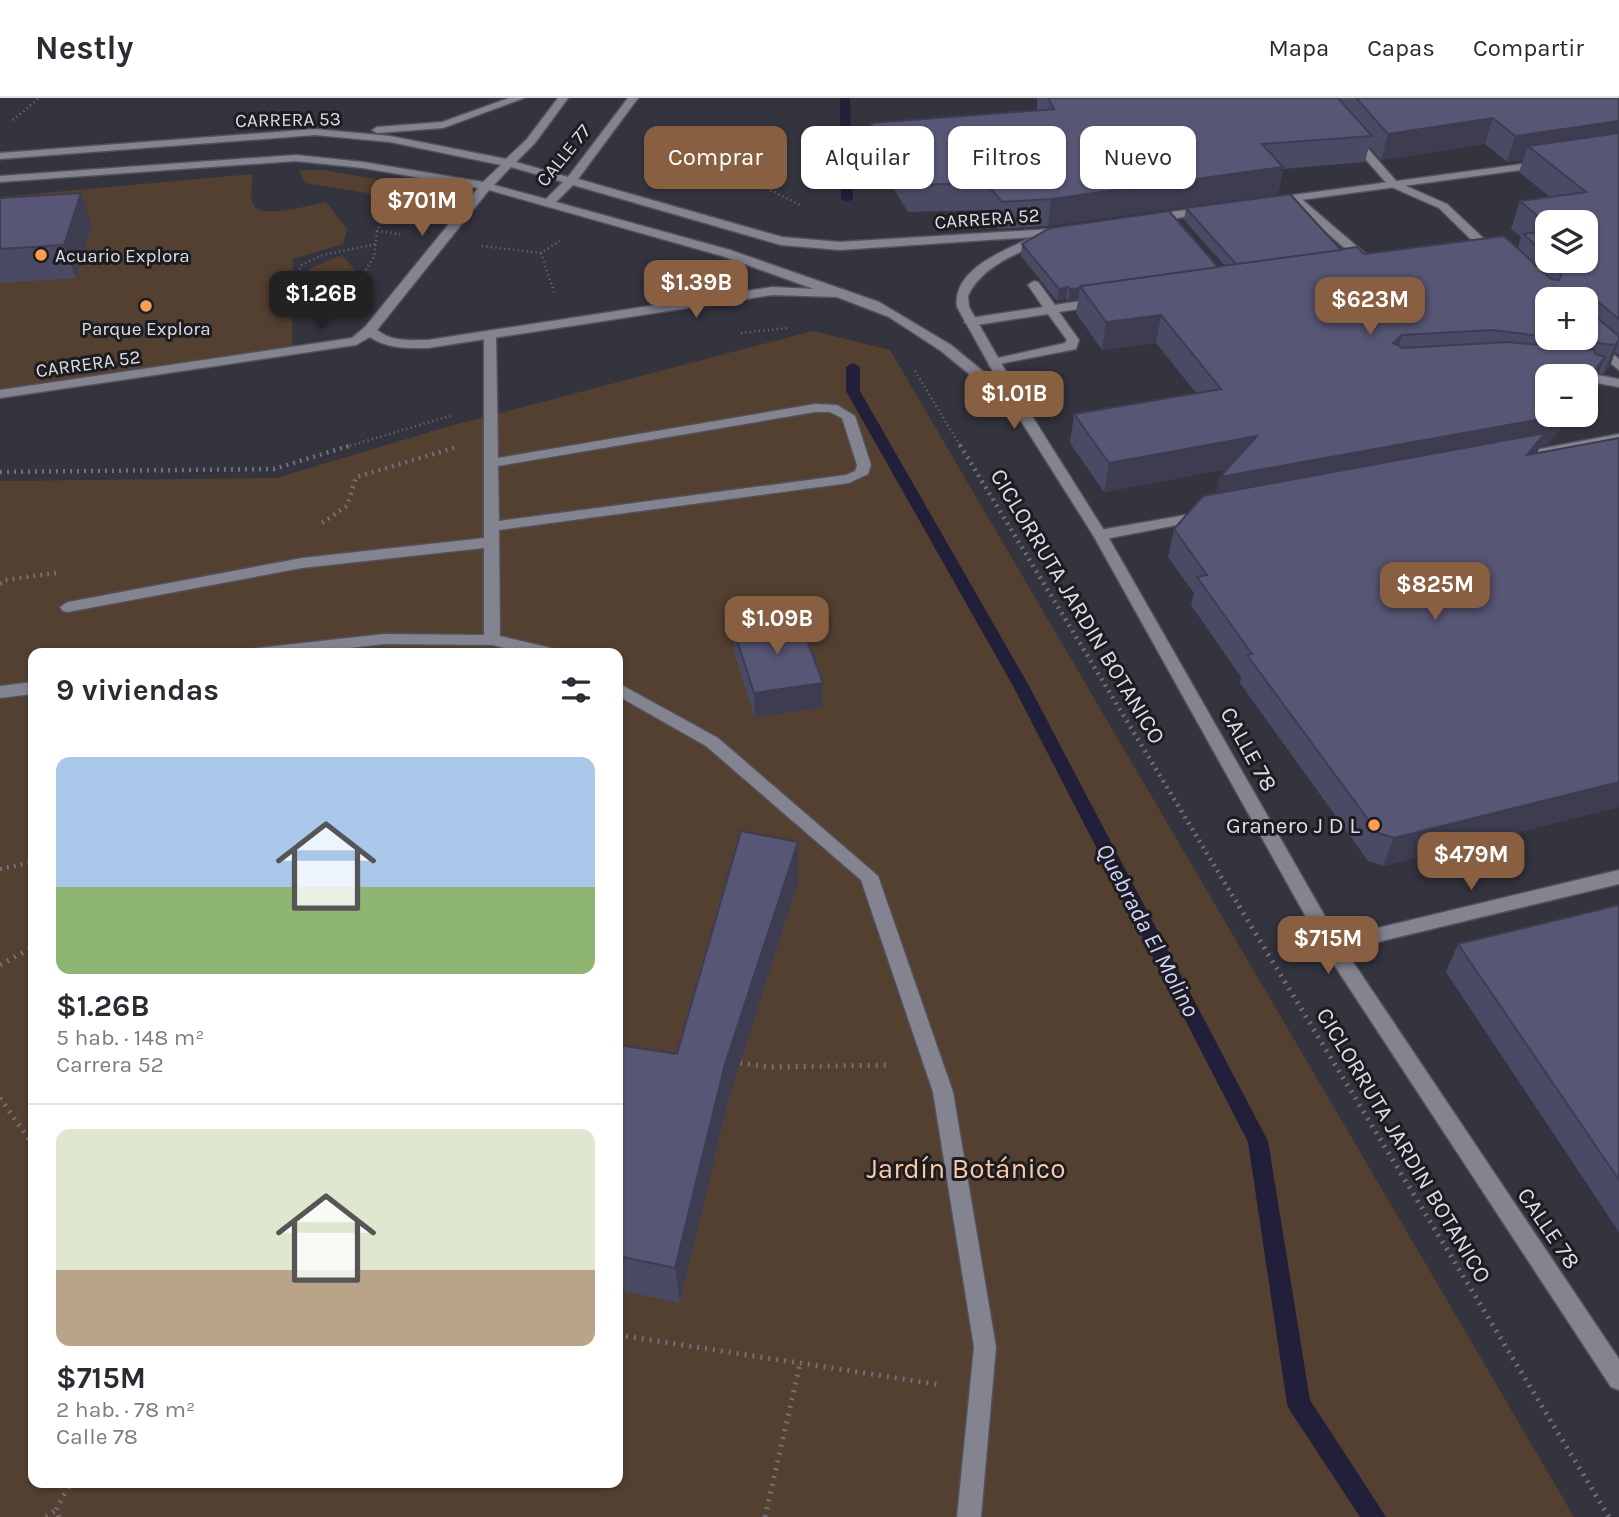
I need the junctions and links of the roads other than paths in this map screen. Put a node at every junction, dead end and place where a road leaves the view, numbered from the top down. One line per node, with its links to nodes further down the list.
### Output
1 (519, 98): 5 (main road)
2 (563, 98): 7 (main road, CALLE 77)
3 (633, 98): 10 (main road, CALLE 77)
4 (1342, 126): 11 (main road)
5 (315, 132): 6 (main road, CARRERA 53); 7 (main road, CARRERA 53)
6 (0, 156)
7 (508, 163): 10 (main road, CARRERA 53); 12 (main road, CALLE 77)
8 (1552, 163): 11 (main road)
9 (0, 179): 12 (main road, CARRERA 53)
10 (572, 179): 14 (main road, CALLE 77); 19 (main road, CARRERA 52)
11 (1393, 184): 13 (main road); 21 (main road)
12 (486, 186): 14 (main road); 27 (main road, CALLE 77)
13 (1294, 198): 15 (main road); 20 (main road)
14 (549, 203): 23 (main road)
15 (1253, 204)
16 (1226, 208): 17 (main road)
17 (1130, 222)
18 (1075, 229): 19 (main road, CARRERA 52)
19 (1048, 233): 26 (main road, CALLE 78)
20 (1356, 266)
21 (1507, 267)
22 (1034, 285): 25 (main road)
23 (838, 293): 28 (main road); 35 (main road)
24 (1115, 300): 25 (main road)
25 (1051, 309): 26 (main road); 30 (main road)
26 (970, 321): 30 (main road, CALLE 78)
27 (370, 330): 28 (main road); 34 (main road, CARRERA 52)
28 (489, 335): 38 (main road)
29 (1598, 347): 31 (main road)
30 (995, 363): 35 (main road, CALLE 78)
31 (1619, 366)
32 (1598, 379): 33 (main road)
33 (1619, 383)
34 (0, 394)
35 (1020, 408): 41 (main road, CALLE 78)
36 (1619, 438): 37 (main road)
37 (1496, 461)
38 (492, 463): 40 (main road); 40 (main road)
39 (1223, 512): 41 (main road)
40 (492, 526): 42 (main road)
41 (1100, 535): 51 (main road, CALLE 78)
42 (493, 542): 43 (main road); 44 (main road)
43 (68, 607)
44 (492, 640): 45 (main road); 46 (main road)
45 (303, 648)
46 (528, 648)
47 (28, 689): 48 (main road)
48 (0, 692)
49 (623, 692): 53 (main road)
50 (1619, 877): 51 (main road)
51 (1332, 946): 52 (main road, CALLE 78)
52 (1619, 1378)
53 (969, 1517)

